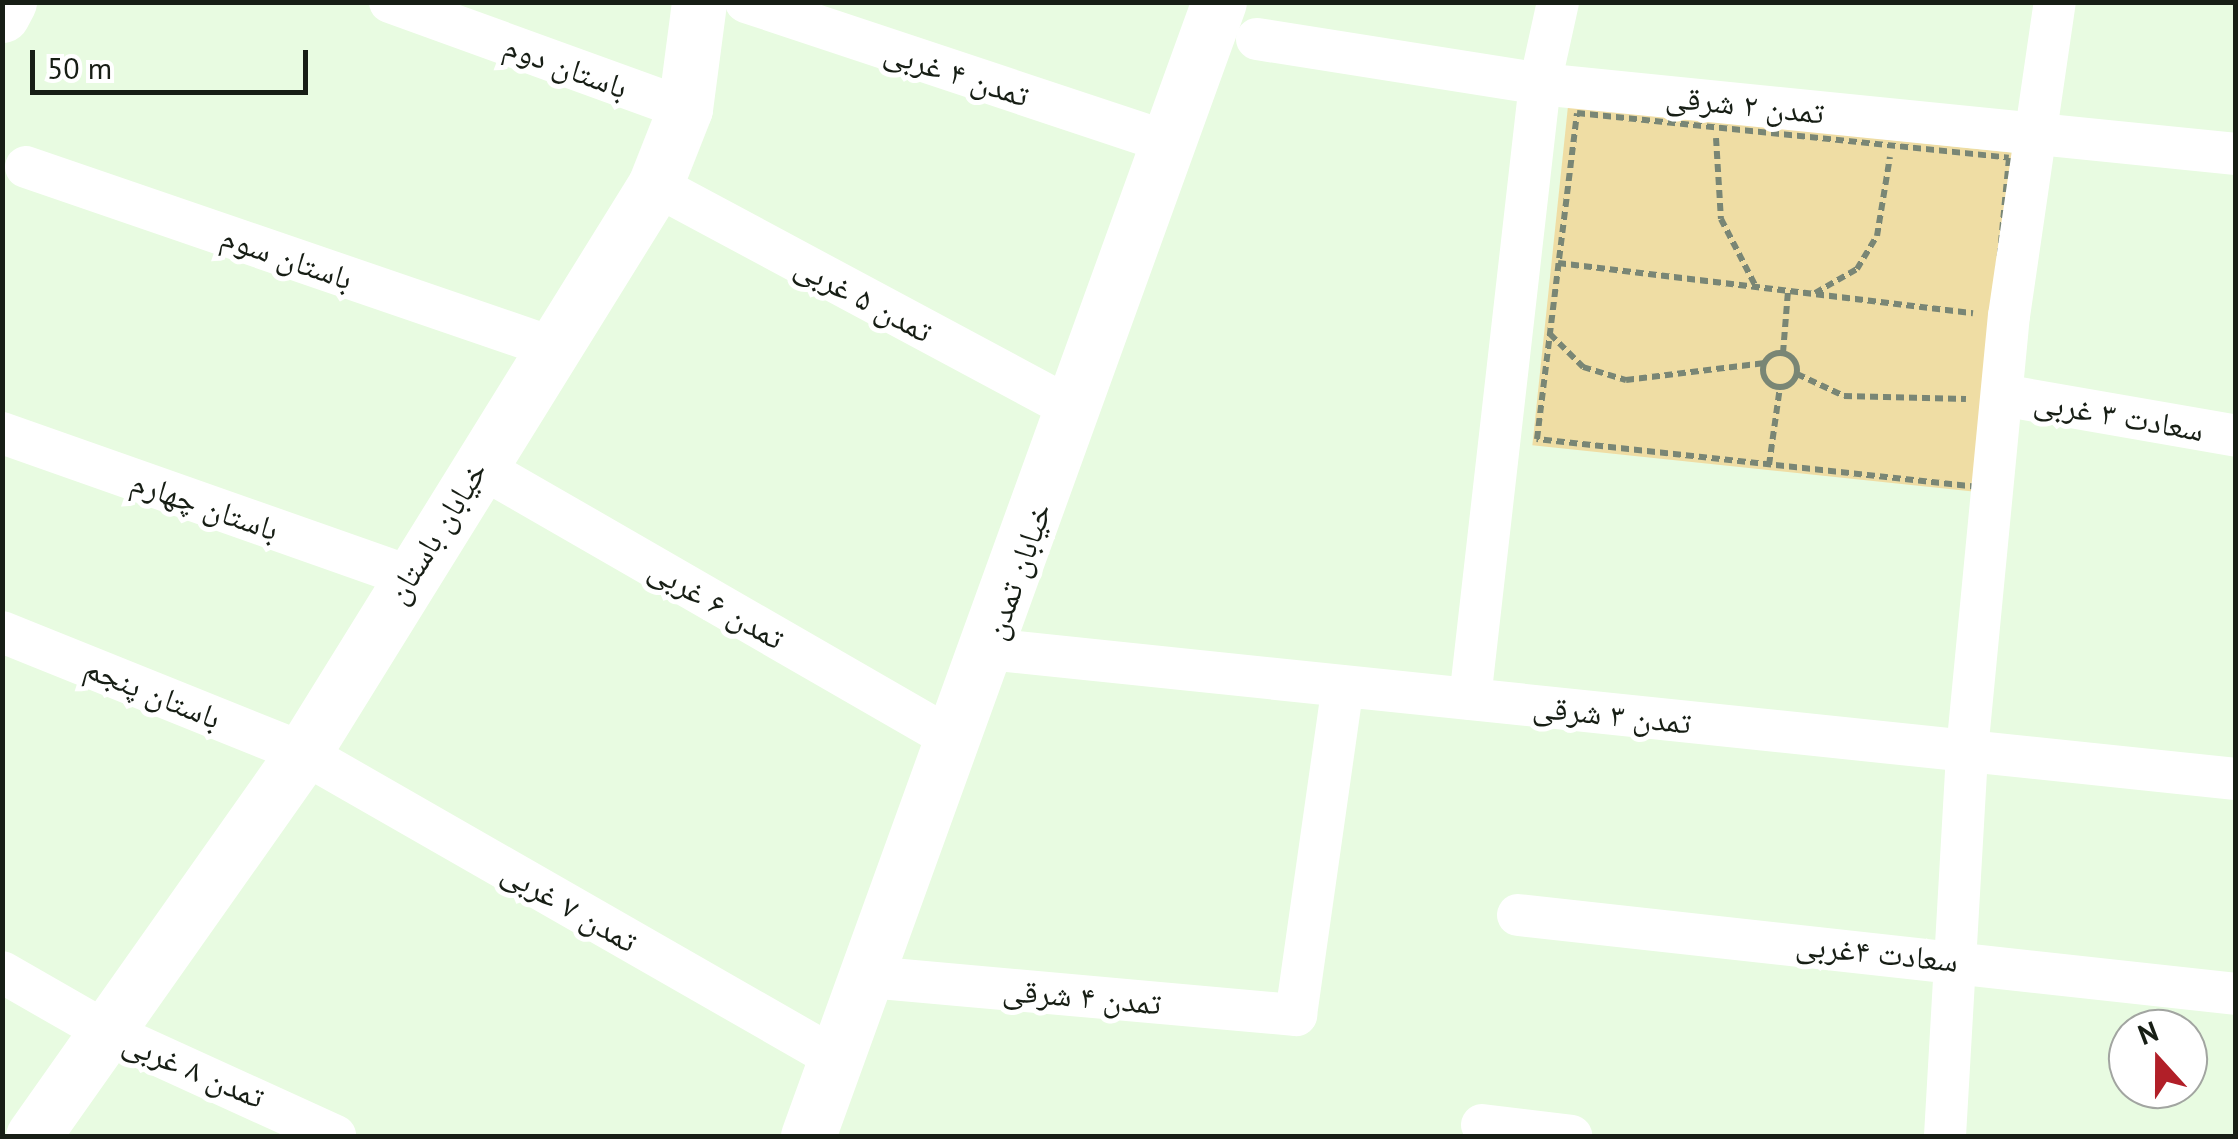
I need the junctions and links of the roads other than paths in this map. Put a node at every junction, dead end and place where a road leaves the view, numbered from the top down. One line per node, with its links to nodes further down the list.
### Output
1 (10, 2): 7 (street)
2 (390, 2): 10 (street, باستان دوم)
3 (699, 2): 10 (street, خیابان باستان)
4 (746, 2): 12 (street, تمدن ۴ غربی)
5 (1558, 2): 9 (street)
6 (2055, 2): 11 (street)
7 (2, 15)
8 (1238, 21): 9 (street, تمدن ۲ شرقی); 12 (street, خیابان تمدن)
9 (1540, 84): 11 (street, تمدن ۲ شرقی); 26 (street)
10 (685, 108): 15 (street, خیابان باستان)
11 (2037, 130): 13 (street, تمدن ۲ شرقی); 17 (street)
12 (1169, 143): 18 (street, خیابان تمدن)
13 (2236, 154)
14 (26, 168): 16 (street, باستان سوم)
15 (655, 186): 16 (street, خیابان باستان); 18 (street, تمدن ۵ غربی)
16 (548, 346): 21 (street, خیابان باستان)
17 (1994, 396): 20 (street, سعادت ۳ غربی); 28 (street)
18 (1074, 410): 24 (street, خیابان تمدن)
19 (2, 433): 22 (street, باستان چهارم)
20 (2236, 436)
21 (477, 465): 22 (street, خیابان باستان); 27 (street, تمدن ۶ غربی)
22 (407, 576): 29 (street, خیابان باستان)
23 (2, 632): 29 (street, باستان پنجم)
24 (989, 649): 25 (street, تمدن ۳ شرقی); 27 (street, خیابان تمدن)
25 (1343, 686): 26 (street, تمدن ۳ شرقی); 34 (street, تمدن ۴ شرقی)
26 (1470, 699): 28 (street, تمدن ۳ شرقی)
27 (956, 740): 34 (street, خیابان تمدن)
28 (1967, 750): 30 (street, تمدن ۳ شرقی); 32 (street)
29 (303, 753): 36 (street, خیابان باستان); 37 (street, تمدن ۷ غربی)
30 (2236, 779)
31 (1518, 915): 32 (street, سعادت ۴غربی)
32 (1959, 961): 35 (street, سعادت ۴غربی); 43 (street)
33 (2, 972): 36 (street, تمدن ۸ غربی)
34 (869, 977): 37 (street, خیابان تمدن)
35 (2236, 994)
36 (105, 1031): 39 (street, خیابان باستان); 40 (street, تمدن ۸ غربی)
37 (838, 1059): 41 (street, خیابان تمدن)
38 (1482, 1126): 42 (street)
39 (33, 1136)
40 (335, 1136)
41 (808, 1136)
42 (1571, 1136)
43 (1945, 1136)

